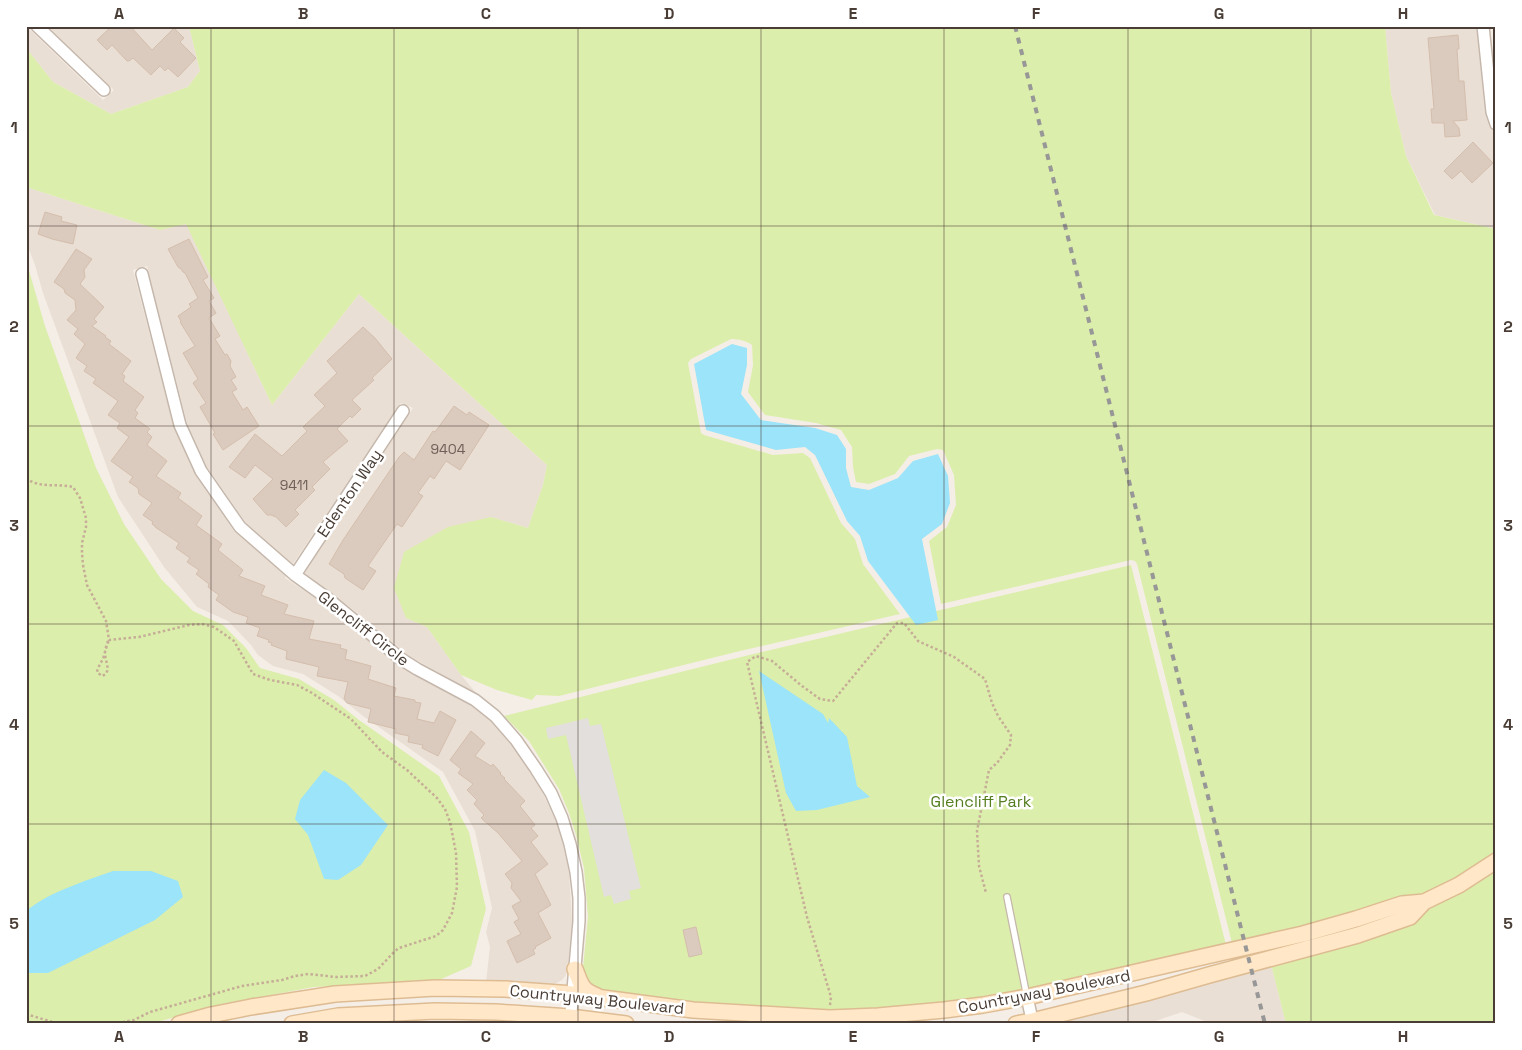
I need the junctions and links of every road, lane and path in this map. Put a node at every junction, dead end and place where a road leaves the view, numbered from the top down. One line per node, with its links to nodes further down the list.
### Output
1 (37, 26): 3 (street)
2 (1483, 26): 4 (street)
3 (104, 90)
4 (1496, 124)
5 (142, 274): 8 (street, Glencliff Circle)
6 (404, 411): 8 (street, Edenton Way)
7 (26, 478): 9 (path)
8 (295, 575): 14 (street, Glencliff Circle)
9 (109, 640): 9 (path); 25 (path)
10 (1496, 861): 13 (street, Countryway Boulevard)
11 (986, 893): 22 (path)
12 (1007, 897): 16 (lane)
13 (1424, 902): 16 (street, Countryway Boulevard); 23 (street, Countryway Boulevard)
14 (575, 969): 15 (street); 17 (street); 21 (street, Glencliff Circle)
15 (546, 992): 21 (street, Countryway Boulevard); 26 (street, Countryway Boulevard)
16 (1028, 997): 22 (street, Countryway Boulevard); 23 (street)
17 (600, 998): 19 (street, Countryway Boulevard); 21 (street, Countryway Boulevard)
18 (435, 1011): 21 (street, Countryway Boulevard); 21 (street); 27 (street, Countryway Boulevard)
19 (714, 1012): 21 (street); 22 (street, Countryway Boulevard)
20 (26, 1014): 24 (path)
21 (571, 1014): 28 (street, Countryway Boulevard)
22 (830, 1018)
23 (1032, 1022): 29 (street, Countryway Boulevard)
24 (59, 1024)
25 (112, 1024)
26 (179, 1024)
27 (292, 1024)
28 (626, 1024)
29 (1016, 1024)

